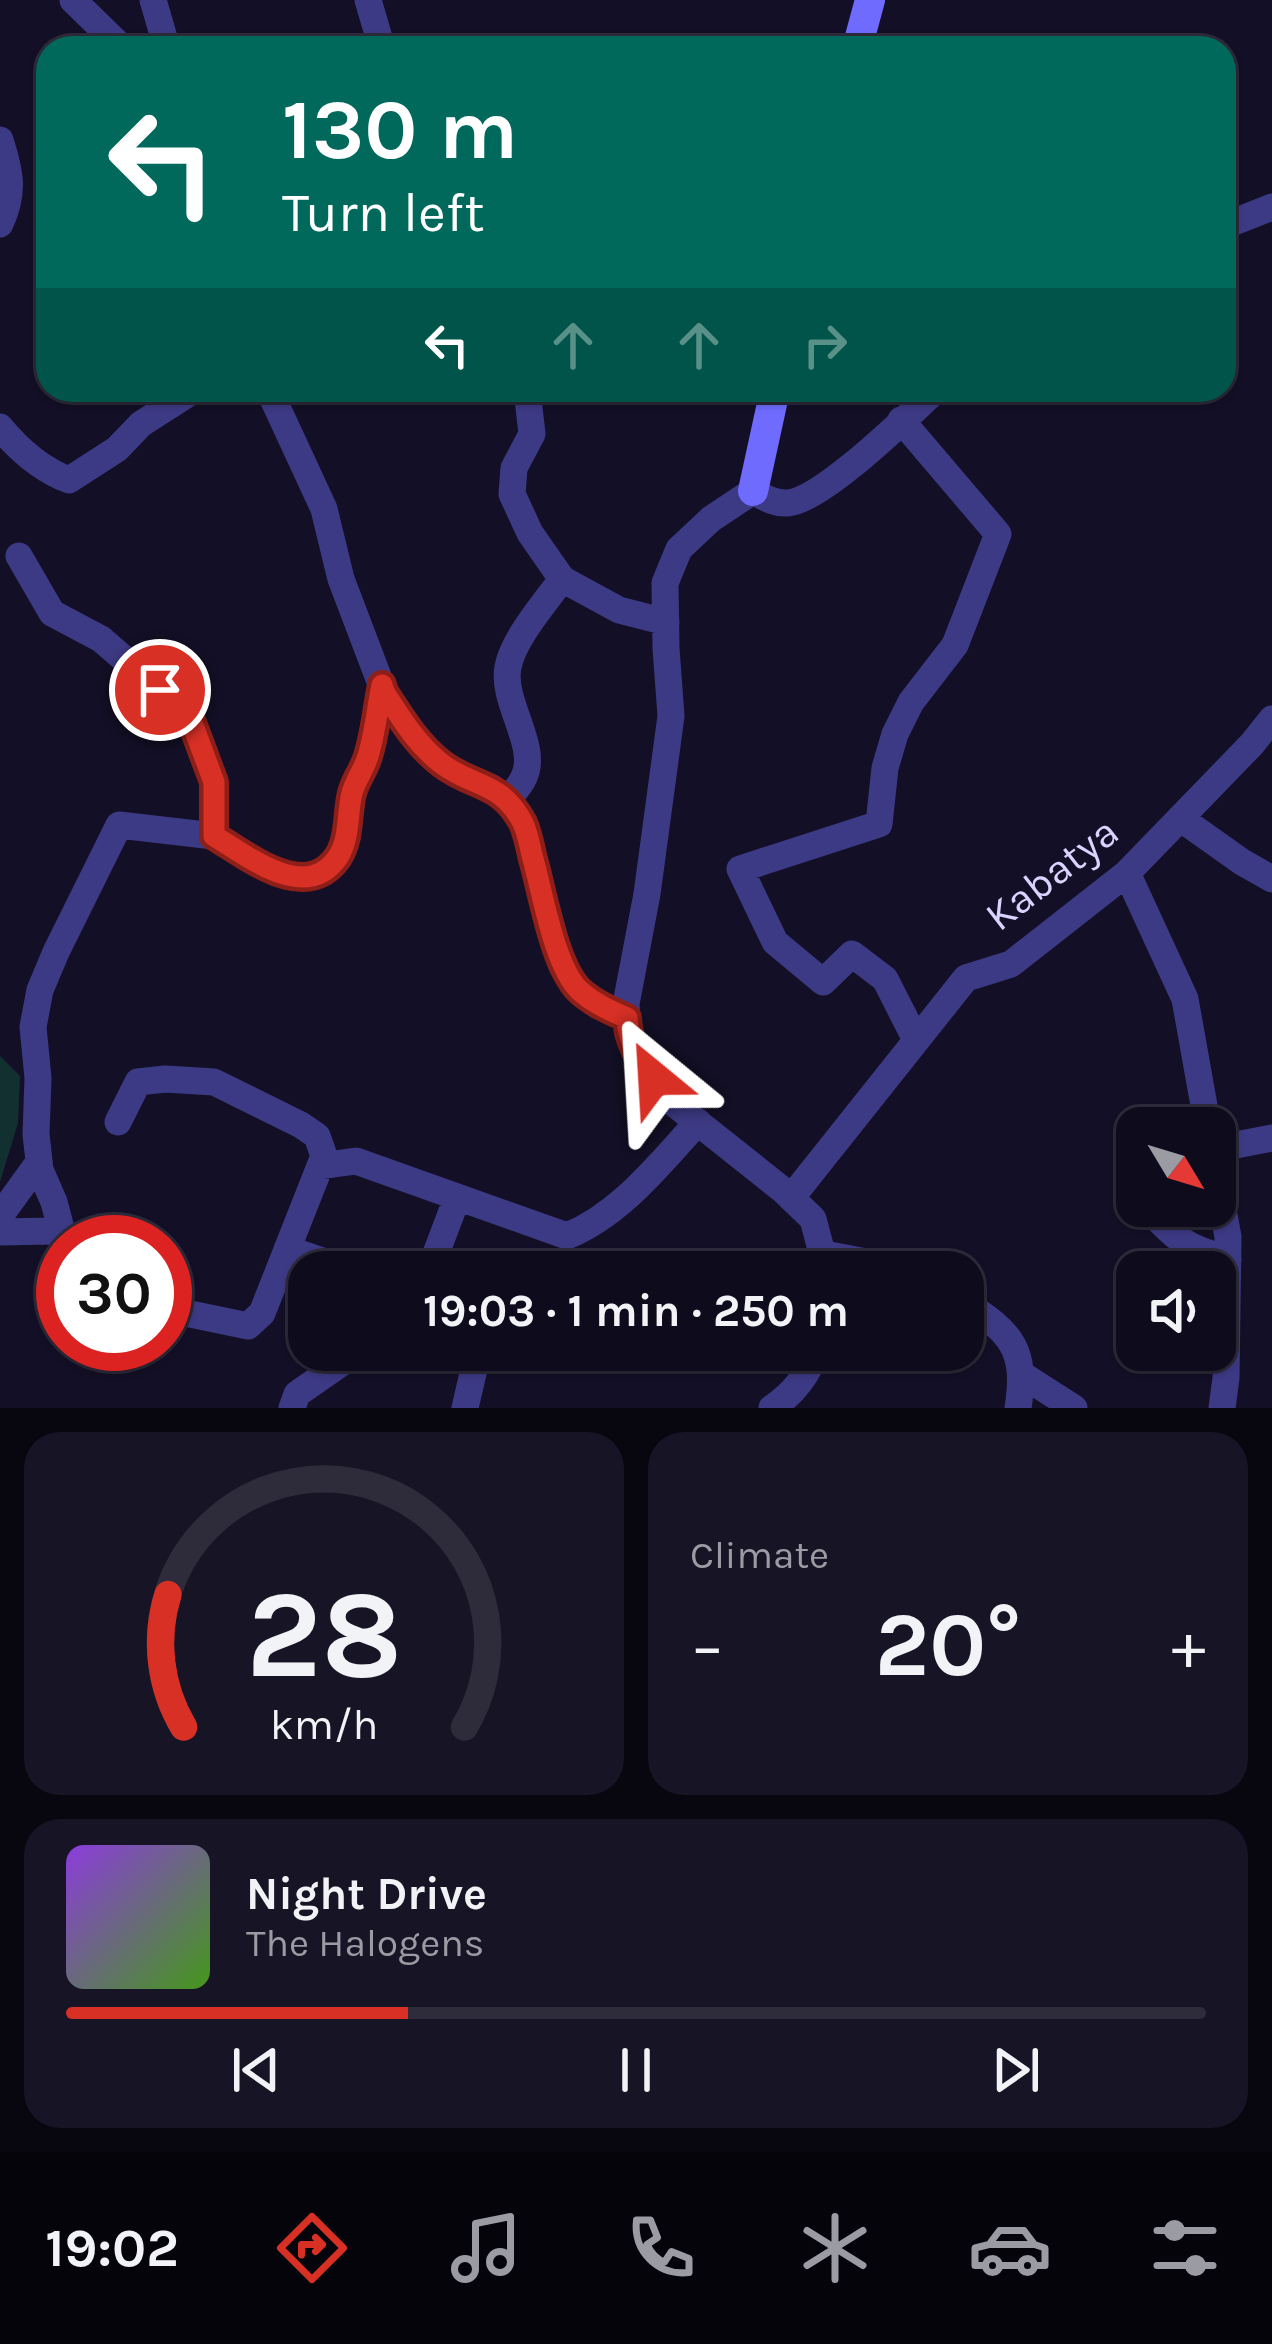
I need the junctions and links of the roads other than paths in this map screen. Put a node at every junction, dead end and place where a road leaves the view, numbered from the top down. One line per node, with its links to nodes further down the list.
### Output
1 (73, 0): 5 (street)
2 (153, 0): 6 (street)
3 (368, 0): 7 (street)
4 (870, 0): 8 (street)
5 (110, 36)
6 (164, 36)
7 (378, 36)
8 (860, 36)
9 (0, 140): 12 (street)
10 (1272, 207): 11 (street)
11 (1236, 221)
12 (0, 224)
13 (176, 402): 19 (street)
14 (275, 402): 24 (street)
15 (528, 402): 22 (street)
16 (772, 402): 20 (street)
17 (922, 402): 18 (street)
18 (901, 420): 20 (street); 32 (street)
19 (0, 427)
20 (753, 490): 23 (street)
21 (19, 556): 28 (street)
22 (562, 579): 23 (street); 26 (street)
23 (666, 622): 31 (street)
24 (382, 685): 26 (street); 28 (street)
25 (1272, 719): 27 (street, Kabatya)
26 (507, 800): 31 (street)
27 (1180, 818): 29 (street, Kabatya); 30 (street)
28 (214, 836): 38 (street)
29 (1127, 873): 32 (street, Kabatya); 33 (street)
30 (1272, 879)
31 (627, 1018): 35 (street)
32 (916, 1040): 41 (street, Kabatya)
33 (1204, 1107)
34 (118, 1122): 39 (street)
35 (698, 1122): 40 (street); 41 (street)
36 (1272, 1138): 37 (street)
37 (1236, 1145)
38 (39, 1162): 42 (street); 43 (street)
39 (320, 1166): 40 (street); 47 (street)
40 (457, 1198): 49 (street)
41 (791, 1198): 50 (street)
42 (60, 1215)
43 (0, 1216)
44 (1165, 1227): 51 (street)
45 (36, 1231): 46 (street)
46 (0, 1232)
47 (287, 1249): 48 (street); 52 (street)
48 (293, 1251)
49 (437, 1251)
50 (822, 1251)
51 (1199, 1251)
52 (192, 1314)
53 (984, 1315): 58 (street)
54 (330, 1371): 59 (street)
55 (474, 1371): 60 (street)
56 (807, 1371): 61 (street)
57 (1223, 1371): 64 (street)
58 (1021, 1374): 62 (street); 63 (street)
59 (292, 1408)
60 (465, 1408)
61 (772, 1408)
62 (1018, 1408)
63 (1074, 1408)
64 (1222, 1408)

